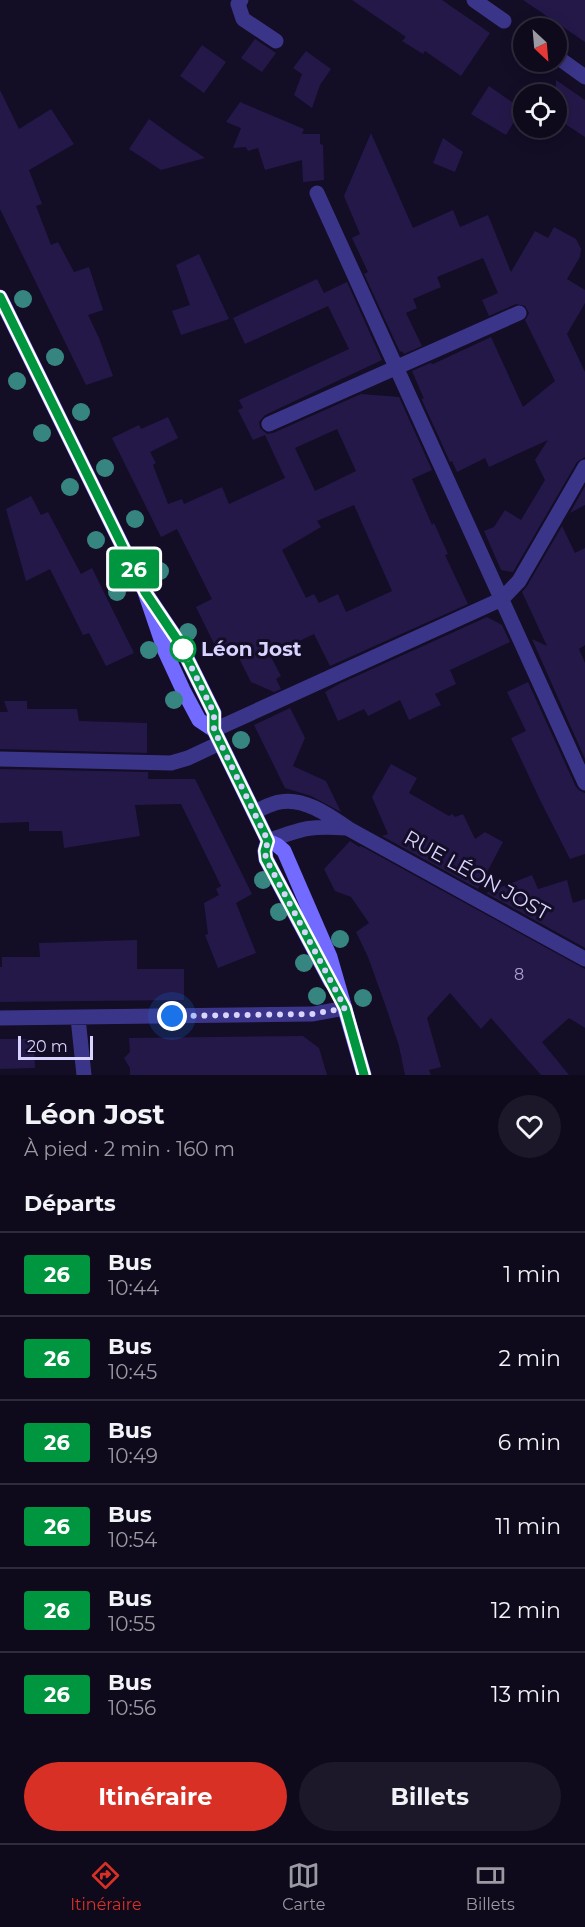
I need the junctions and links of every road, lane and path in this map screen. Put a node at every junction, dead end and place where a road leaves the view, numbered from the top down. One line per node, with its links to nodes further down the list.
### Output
1 (241, 0): 4 (street)
2 (474, 0): 3 (street)
3 (504, 21)
4 (276, 41)
5 (567, 64): 6 (street)
6 (585, 77)
7 (317, 193): 10 (street)
8 (0, 297): 14 (main road)
9 (519, 313): 10 (street)
10 (397, 369): 11 (street); 13 (street)
11 (269, 424)
12 (585, 467): 13 (street)
13 (502, 599): 14 (street); 16 (street)
14 (217, 737): 15 (street); 17 (main road)
15 (0, 759)
16 (585, 783)
17 (254, 812): 18 (street, RUE LÉON JOST); 19 (main road)
18 (349, 829): 19 (street, RUE LÉON JOST); 20 (street, RUE LÉON JOST)
19 (268, 841): 21 (main road)
20 (585, 959)
21 (345, 1008): 23 (street); 25 (main road)
22 (0, 1018): 23 (street)
23 (78, 1018): 24 (street)
24 (84, 1075)
25 (364, 1075)

